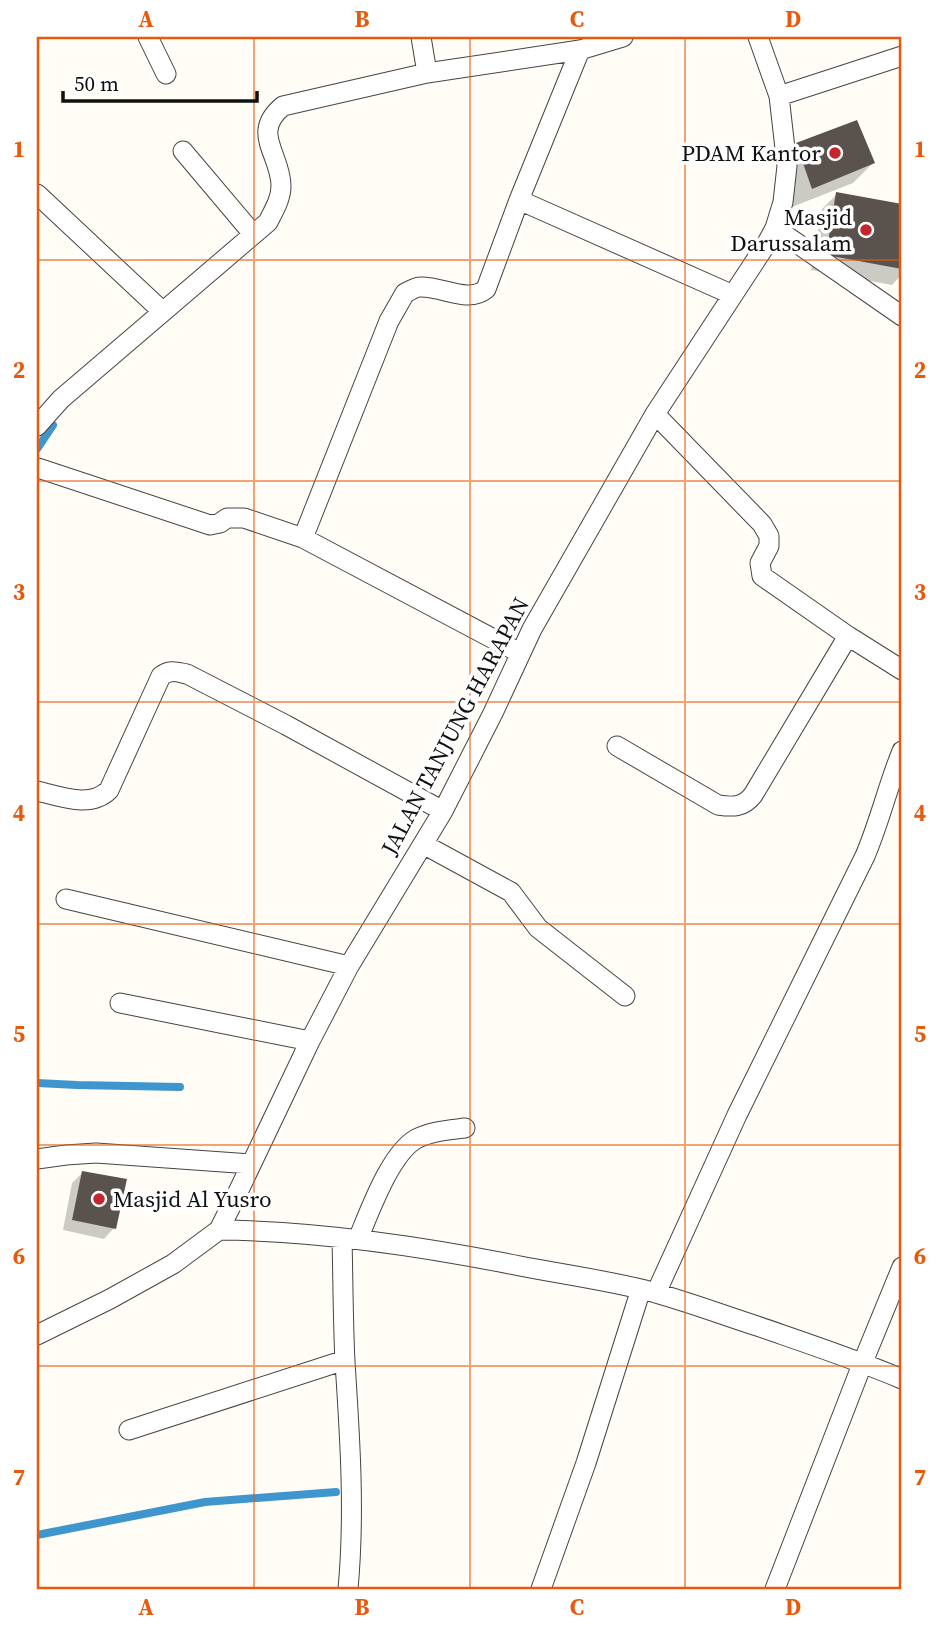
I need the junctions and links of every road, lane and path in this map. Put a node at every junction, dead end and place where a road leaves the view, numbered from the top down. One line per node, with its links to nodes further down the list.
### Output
1 (148, 37): 8 (street)
2 (421, 37): 7 (street)
3 (623, 37): 5 (street)
4 (758, 37): 9 (street, JALAN TANJUNG HARAPAN)
5 (580, 50): 7 (street); 12 (street)
6 (902, 56): 9 (street)
7 (427, 73): 14 (street)
8 (166, 74)
9 (779, 96): 13 (street, JALAN TANJUNG HARAPAN)
10 (183, 151): 14 (street)
11 (37, 194): 16 (street)
12 (519, 200): 15 (street); 21 (street)
13 (775, 228): 15 (street, JALAN TANJUNG HARAPAN); 17 (street)
14 (253, 234): 16 (street)
15 (733, 295): 18 (street, JALAN TANJUNG HARAPAN)
16 (162, 312): 19 (street)
17 (902, 316)
18 (655, 414): 22 (street); 23 (street, JALAN TANJUNG HARAPAN)
19 (37, 426)
20 (38, 468): 21 (street)
21 (303, 538): 23 (street)
22 (848, 636): 24 (street); 25 (street)
23 (520, 653): 28 (street, JALAN TANJUNG HARAPAN)
24 (902, 670)
25 (617, 746)
26 (902, 751): 41 (street)
27 (37, 791): 28 (street)
28 (443, 811): 29 (street, JALAN TANJUNG HARAPAN)
29 (423, 844): 31 (street, JALAN TANJUNG HARAPAN); 32 (street)
30 (66, 899): 31 (street)
31 (349, 965): 34 (street, JALAN TANJUNG HARAPAN)
32 (625, 996)
33 (120, 1003): 34 (street)
34 (310, 1041): 37 (street, JALAN TANJUNG HARAPAN)
35 (465, 1128): 39 (street)
36 (37, 1159): 37 (street)
37 (251, 1164): 38 (street, JALAN TANJUNG HARAPAN)
38 (219, 1230): 39 (street); 42 (street, JALAN TANJUNG HARAPAN)
39 (350, 1238): 41 (street); 43 (street)
40 (902, 1267): 44 (street)
41 (649, 1291): 44 (street); 48 (street)
42 (37, 1335)
43 (345, 1360): 46 (street); 47 (street)
44 (863, 1362): 45 (street); 49 (street)
45 (902, 1379)
46 (129, 1430)
47 (348, 1589)
48 (541, 1589)
49 (775, 1589)

